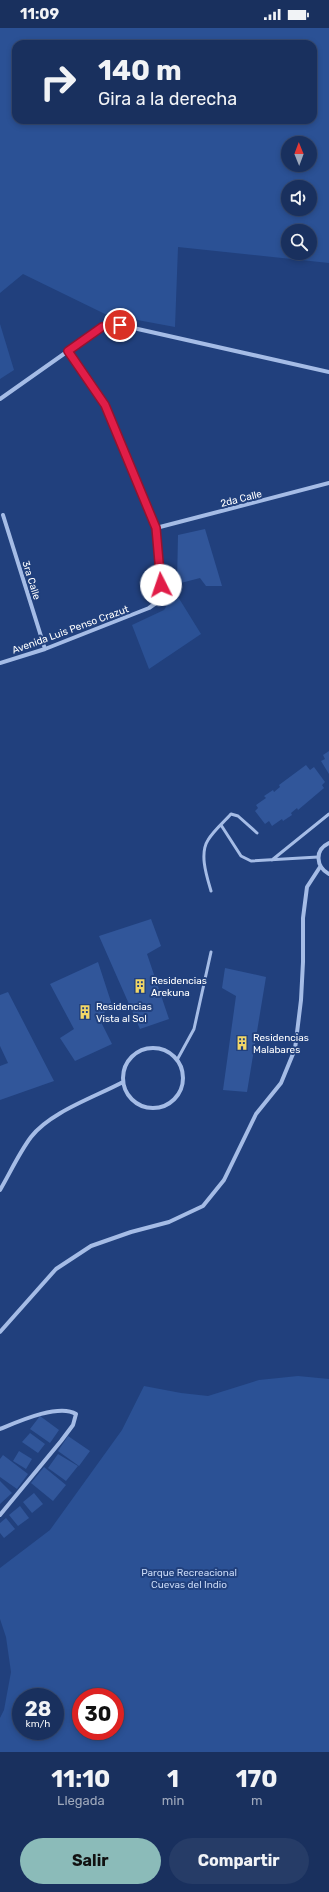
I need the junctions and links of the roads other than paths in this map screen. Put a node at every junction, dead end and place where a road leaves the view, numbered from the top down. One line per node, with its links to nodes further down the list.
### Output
1 (68, 351): 2 (street); 3 (street); 6 (street, Avenida Luis Penso Crazut)
2 (329, 372)
3 (0, 399)
4 (329, 484): 6 (street, 2da Calle)
5 (4, 516): 7 (street, 3ra Calle)
6 (156, 528): 7 (street, Avenida Luis Penso Crazut)
7 (45, 649): 8 (street, Avenida Luis Penso Crazut)
8 (0, 663)
9 (329, 814): 14 (lane)
10 (221, 824): 11 (lane); 14 (lane); 17 (lane)
11 (257, 833)
12 (329, 843): 13 (street)
13 (318, 857): 14 (lane); 15 (street)
14 (272, 860)
15 (320, 867): 16 (street); 22 (street)
16 (329, 874)
17 (211, 891)
18 (210, 952): 19 (lane)
19 (177, 1060): 20 (street); 20 (street)
20 (123, 1082): 21 (street)
21 (0, 1190)
22 (0, 1332)
23 (0, 1429): 24 (street)
24 (0, 1515)

